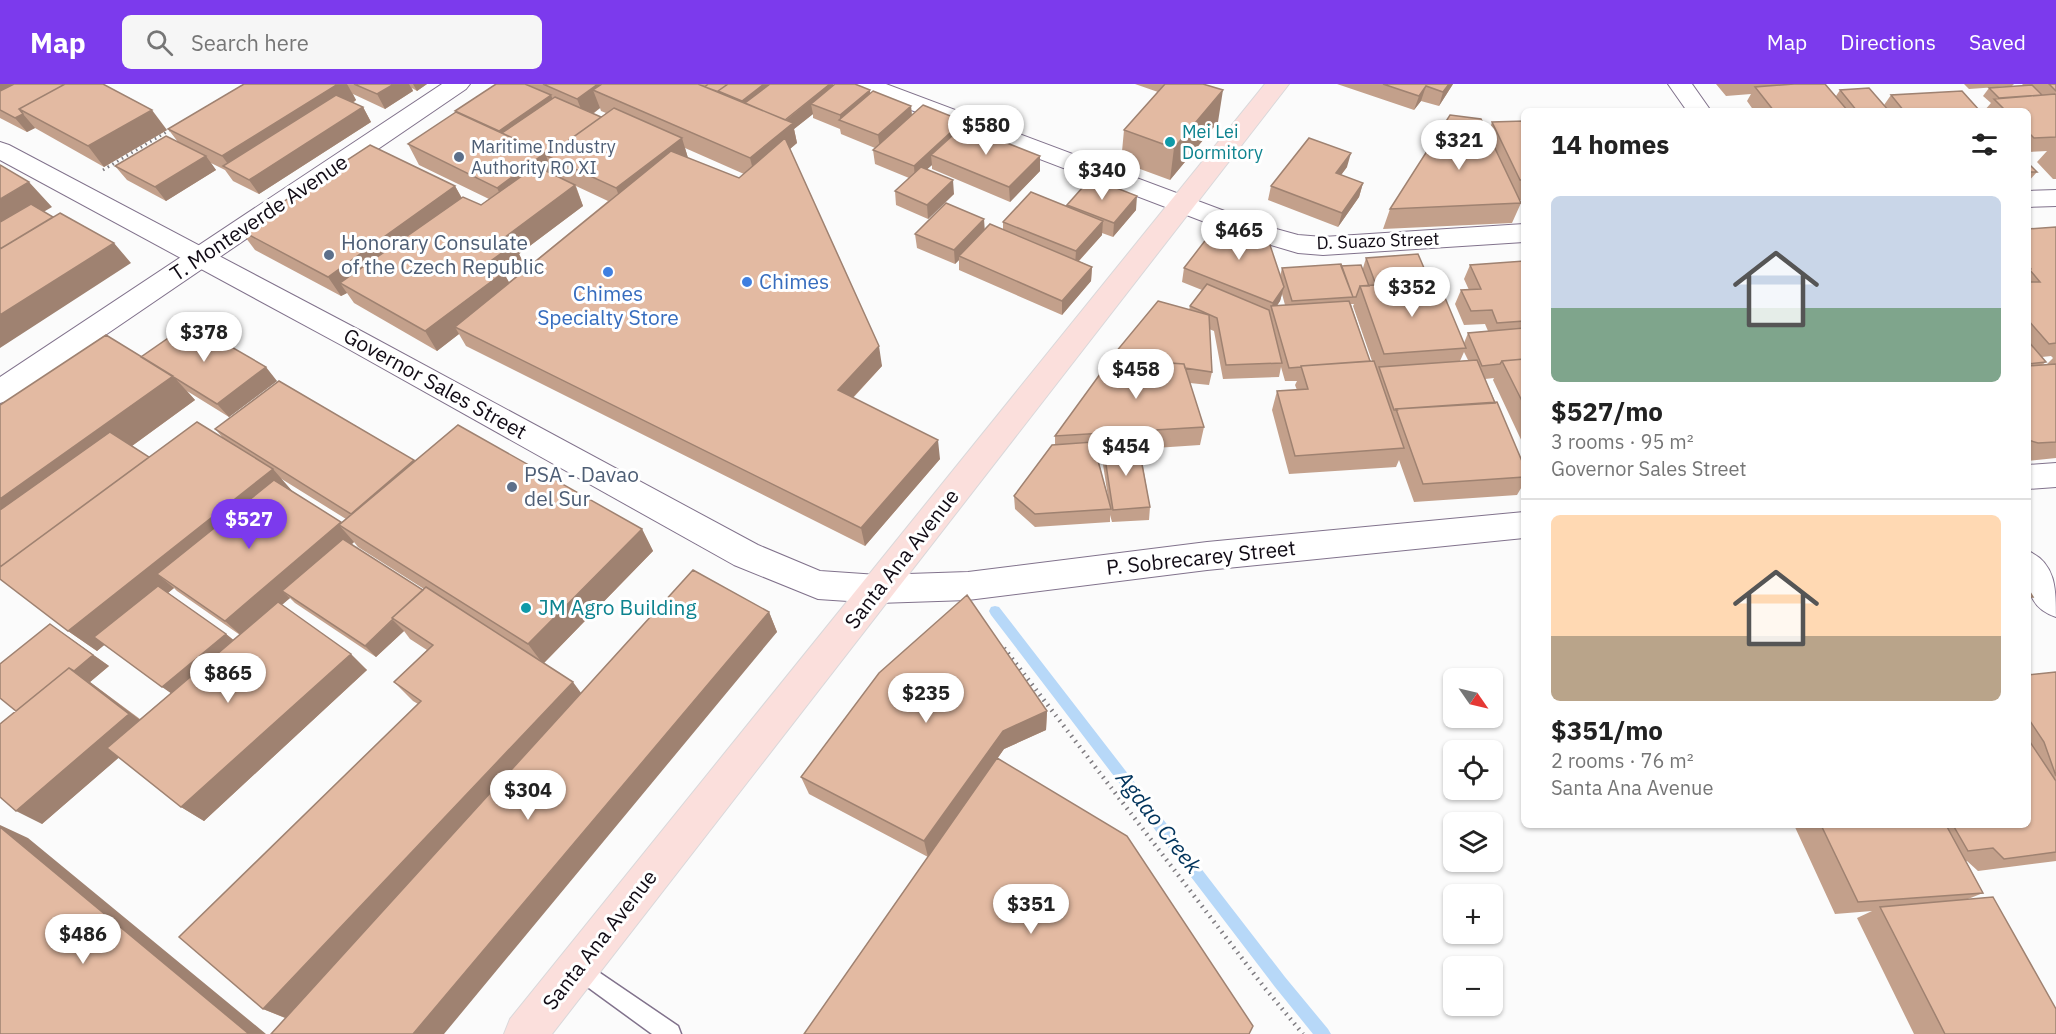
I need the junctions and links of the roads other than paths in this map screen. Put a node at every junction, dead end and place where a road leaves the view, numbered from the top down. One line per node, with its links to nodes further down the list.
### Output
1 (458, 84): 11 (street, T. Monteverde Avenue)
2 (864, 84): 9 (street, D. Suazo Street)
3 (1277, 84): 9 (main road, Santa Ana Avenue)
4 (1680, 84): 5 (street)
5 (1697, 108)
6 (0, 150): 11 (street, Governor Sales Street)
7 (2056, 198): 8 (street)
8 (2031, 199)
9 (1182, 204): 10 (street, D. Suazo Street); 17 (main road, Santa Ana Avenue)
10 (1521, 233)
11 (200, 257): 12 (street, T. Monteverde Avenue); 17 (street, Governor Sales Street)
12 (0, 392)
13 (2056, 475): 14 (street)
14 (2031, 477)
15 (1521, 525): 17 (street, P. Sobrecarey Street)
16 (2031, 569): 18 (street)
17 (878, 589): 19 (main road, Santa Ana Avenue)
18 (2056, 603)
19 (578, 968): 20 (main road, Santa Ana Avenue); 21 (lane)
20 (525, 1034)
21 (670, 1034)

